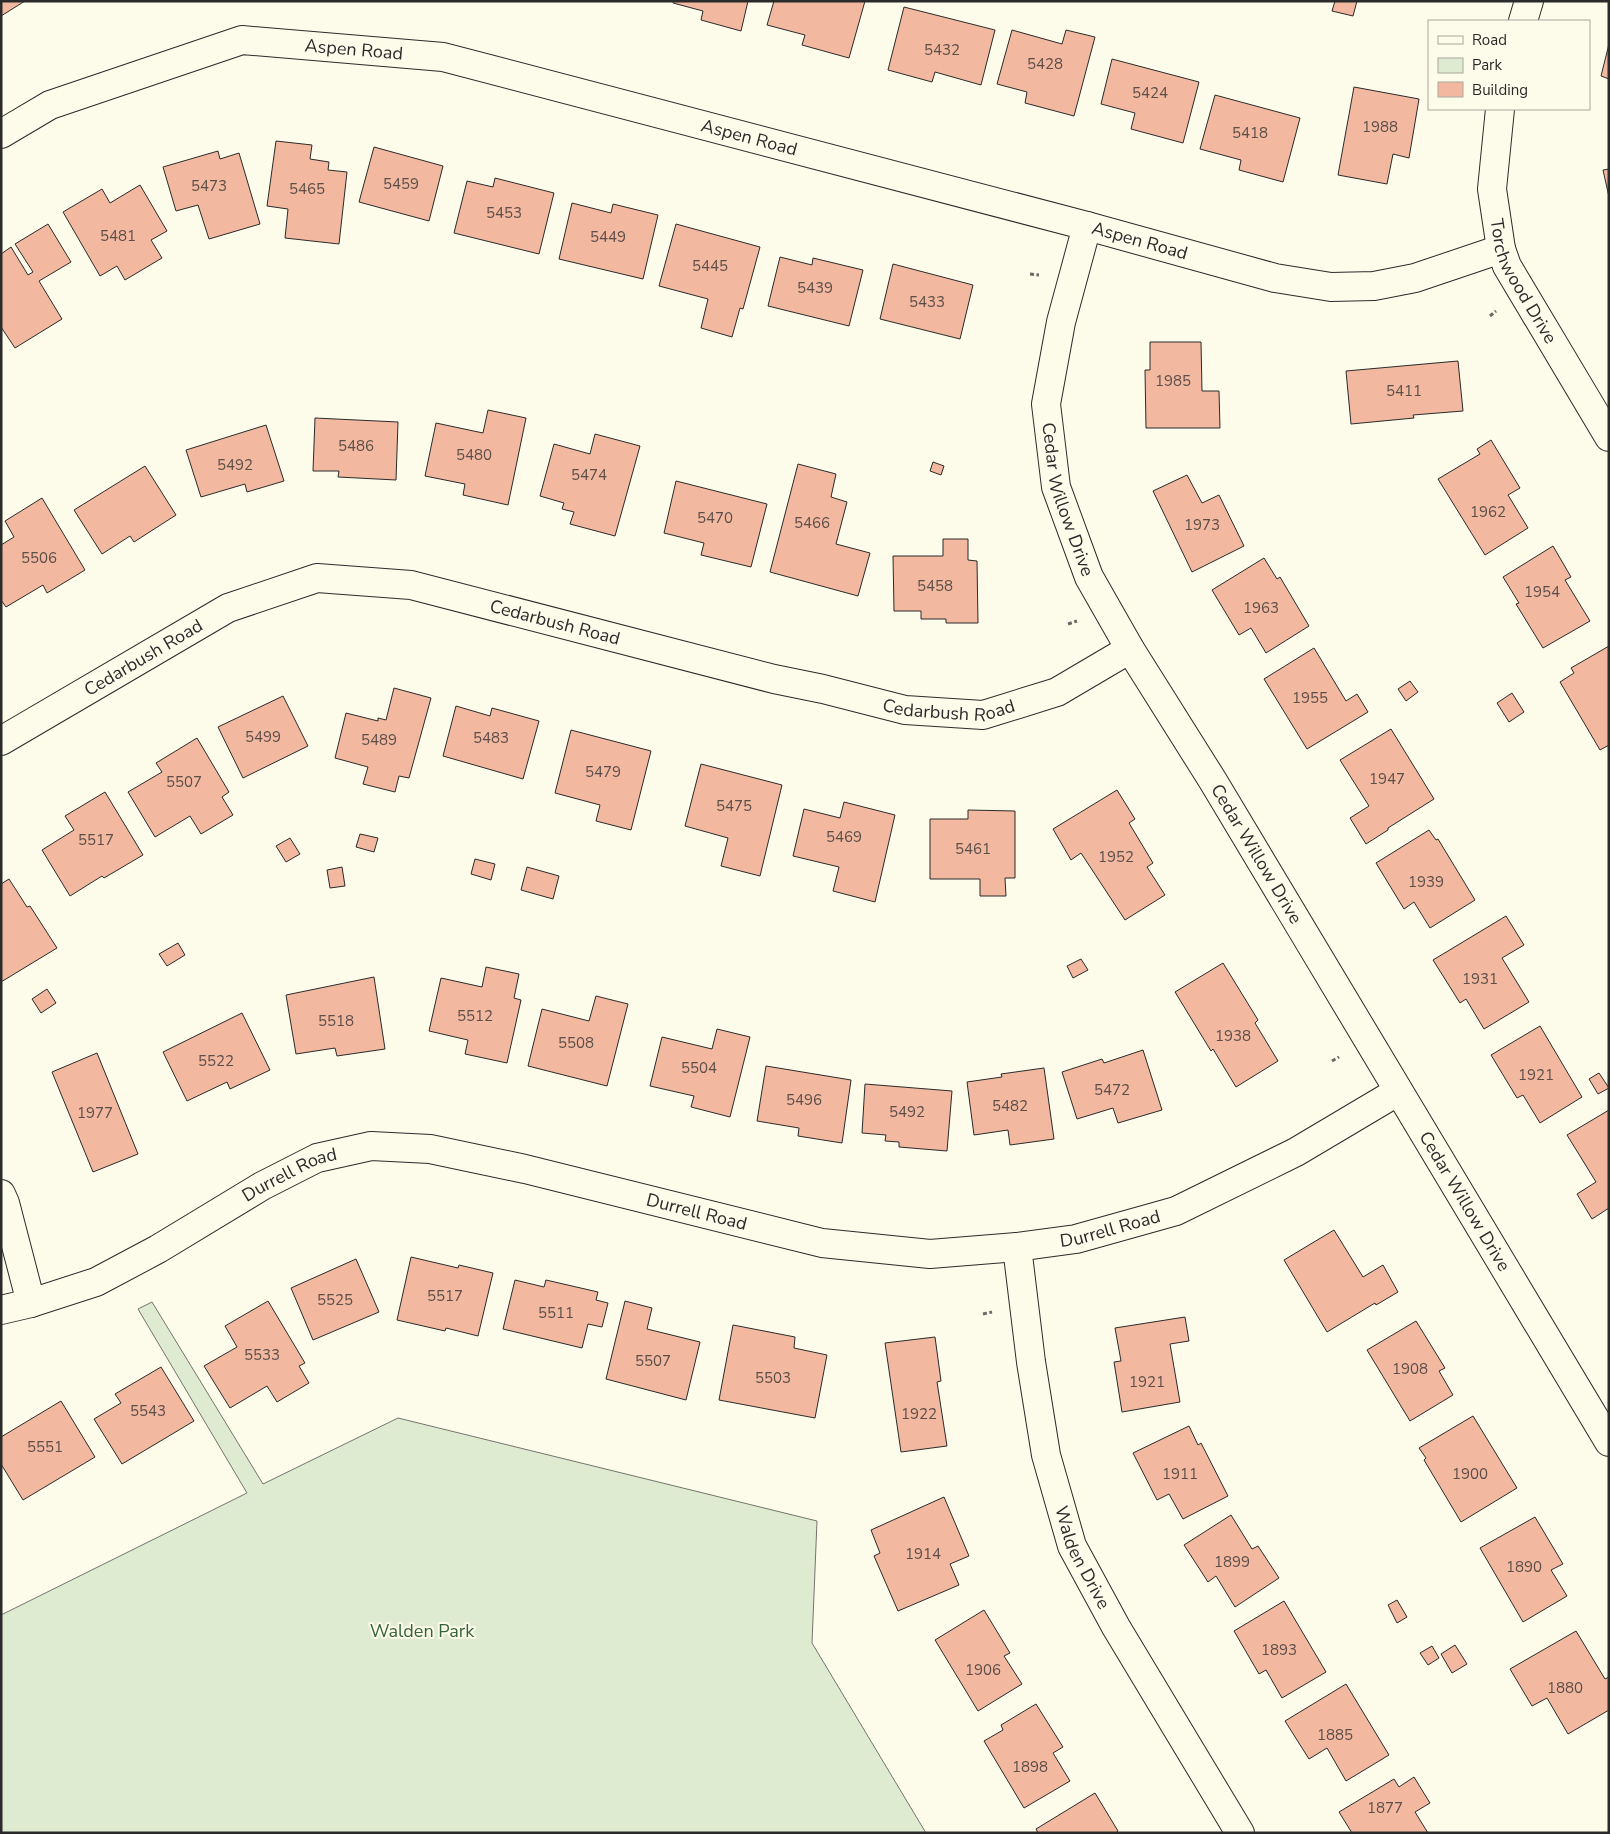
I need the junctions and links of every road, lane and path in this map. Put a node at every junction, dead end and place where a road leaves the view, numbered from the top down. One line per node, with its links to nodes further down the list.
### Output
1 (1528, 1): 2 (street)
2 (1523, 20)
3 (1500, 110): 6 (street, Torchwood Drive)
4 (1, 134): 5 (street, Aspen Road)
5 (1087, 226): 6 (street, Aspen Road); 8 (street, Cedar Willow Drive)
6 (1501, 249): 7 (street, Torchwood Drive)
7 (1609, 437)
8 (1130, 649): 9 (street, Cedarbush Road); 10 (street, Cedar Willow Drive)
9 (1, 742)
10 (1397, 1092): 12 (street, Durrell Road); 15 (street, Cedar Willow Drive)
11 (1, 1194): 13 (street)
12 (1017, 1247): 13 (street, Durrell Road); 16 (street, Walden Drive)
13 (32, 1303): 14 (street, Durrell Road)
14 (1, 1310)
15 (1609, 1442)
16 (1240, 1833)

